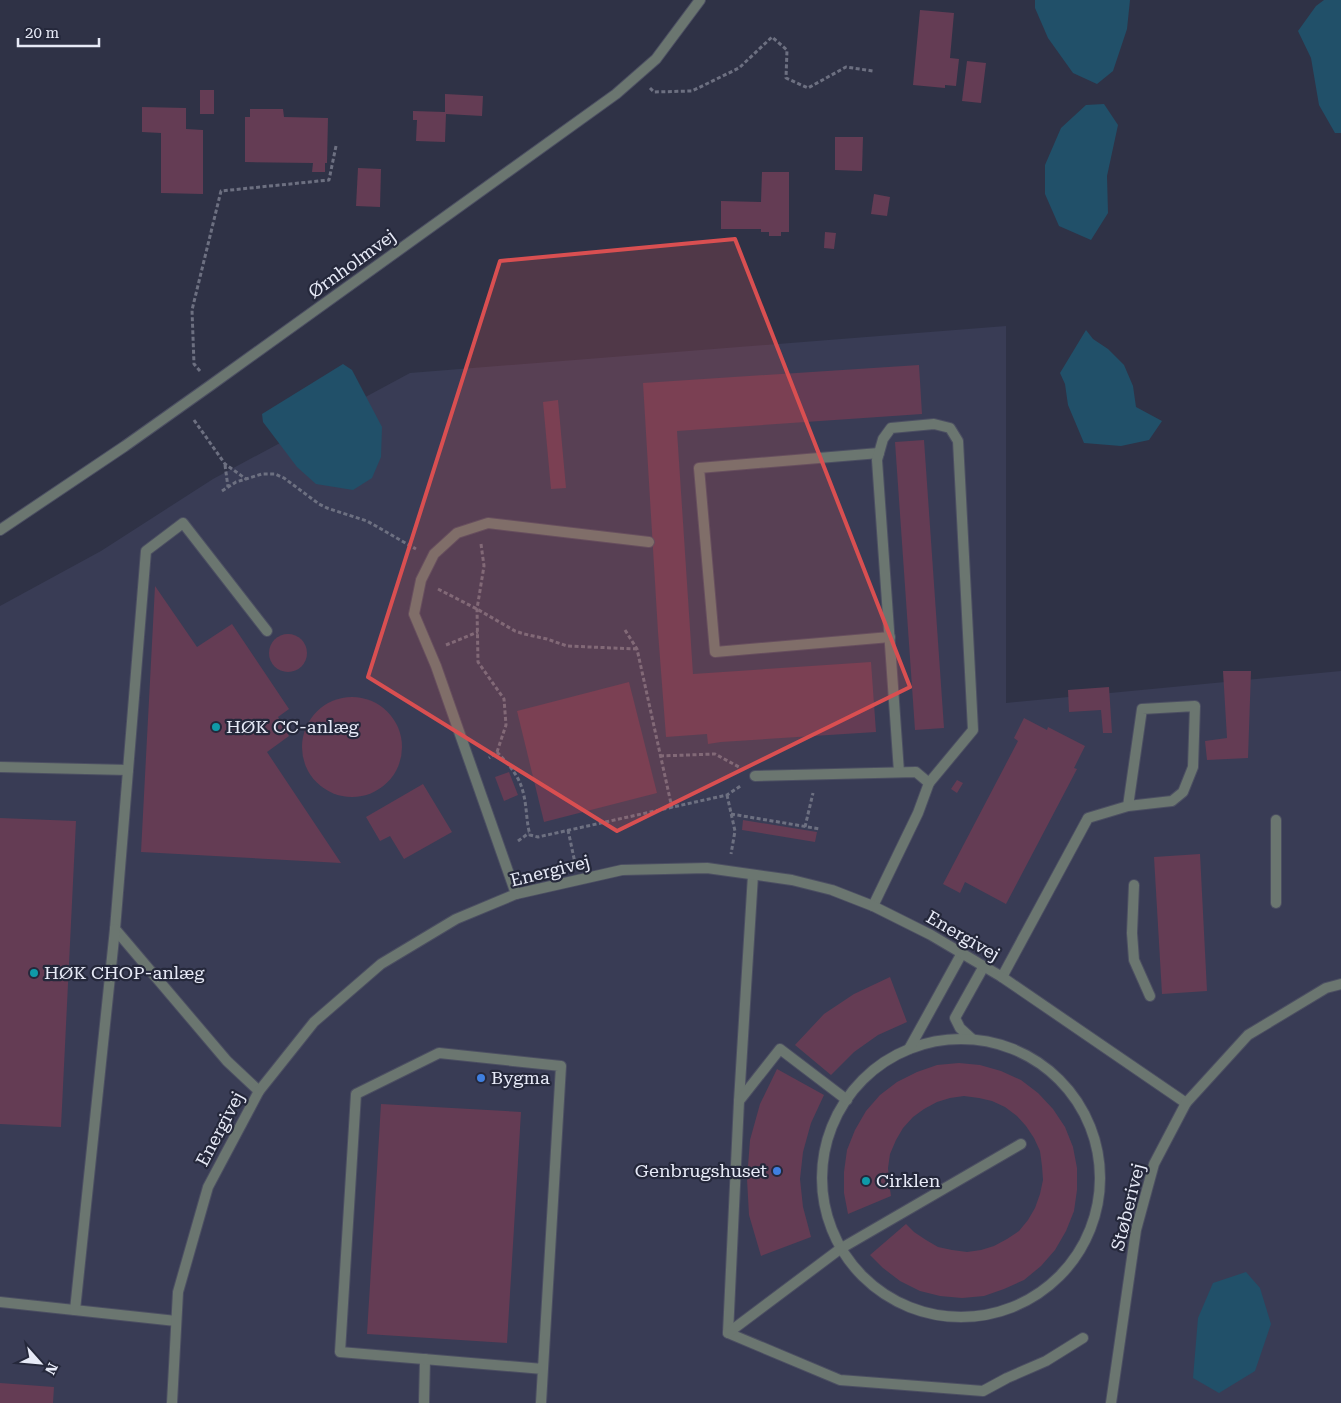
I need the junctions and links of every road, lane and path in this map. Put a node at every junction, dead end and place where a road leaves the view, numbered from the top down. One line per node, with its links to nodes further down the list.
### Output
1 (700, 0): 3 (street, Ørnholmvej)
2 (873, 71): 3 (path)
3 (636, 76): 5 (street, Ørnholmvej)
4 (336, 146): 5 (path)
5 (211, 385): 6 (street, Ørnholmvej)
6 (183, 405): 8 (path); 13 (street, Ørnholmvej)
7 (879, 453): 21 (street); 21 (street); 32 (street)
8 (225, 464): 9 (path); 10 (path)
9 (246, 479): 10 (path); 15 (path)
10 (228, 487): 11 (path)
11 (222, 491)
12 (478, 526): 14 (street); 15 (street); 17 (path)
13 (0, 530)
14 (649, 542)
15 (432, 559): 16 (street)
16 (421, 580): 17 (path); 23 (street)
17 (477, 609): 20 (path); 22 (path)
18 (625, 630): 22 (path)
19 (267, 631): 28 (street)
20 (478, 632): 23 (path); 24 (path)
21 (890, 637): 29 (street)
22 (637, 650): 25 (path)
23 (430, 651): 27 (street)
24 (497, 752): 27 (path); 41 (path)
25 (660, 756): 31 (path); 35 (path)
26 (0, 767): 28 (street)
27 (472, 767): 47 (street)
28 (128, 770): 50 (street)
29 (899, 772): 30 (street); 32 (street)
30 (818, 774): 31 (street); 38 (path)
31 (754, 776): 33 (path)
32 (929, 783): 49 (street)
33 (728, 795): 35 (path); 36 (path)
34 (1128, 806): 34 (street); 53 (street)
35 (672, 808): 40 (path)
36 (731, 814): 38 (path); 44 (path)
37 (1276, 820): 48 (street)
38 (804, 827): 39 (path)
39 (820, 829)
40 (568, 830): 41 (path); 43 (path)
41 (530, 833): 42 (path)
42 (525, 836)
43 (573, 855)
44 (728, 871): 45 (street, Energivej); 47 (street, Energivej)
45 (753, 875): 49 (street, Energivej); 60 (street)
46 (1134, 885): 55 (street)
47 (516, 894): 58 (street, Energivej)
48 (1276, 903)
49 (873, 906): 51 (street, Energivej)
50 (115, 929): 58 (street); 65 (street)
51 (962, 953): 52 (street, Energivej); 57 (street)
52 (984, 966): 53 (street, Energivej); 56 (street)
53 (1002, 977): 61 (street, Energivej)
54 (1341, 984): 61 (street, Støberivej)
55 (1150, 996)
56 (972, 1039): 57 (street); 63 (street)
57 (910, 1049): 59 (street)
58 (259, 1091): 66 (street, Energivej)
59 (847, 1100): 60 (street); 63 (street)
60 (739, 1101): 67 (street)
61 (1186, 1103): 74 (street, Støberivej)
62 (1021, 1144): 63 (street)
63 (840, 1249): 67 (street)
64 (0, 1302): 65 (street)
65 (74, 1310): 66 (street)
66 (176, 1321): 71 (street, Energivej)
67 (728, 1333): 68 (street)
68 (1083, 1338)
69 (426, 1359): 70 (street); 70 (street); 72 (street)
70 (543, 1369): 73 (street)
71 (172, 1403)
72 (424, 1403)
73 (541, 1403)
74 (1111, 1403)

